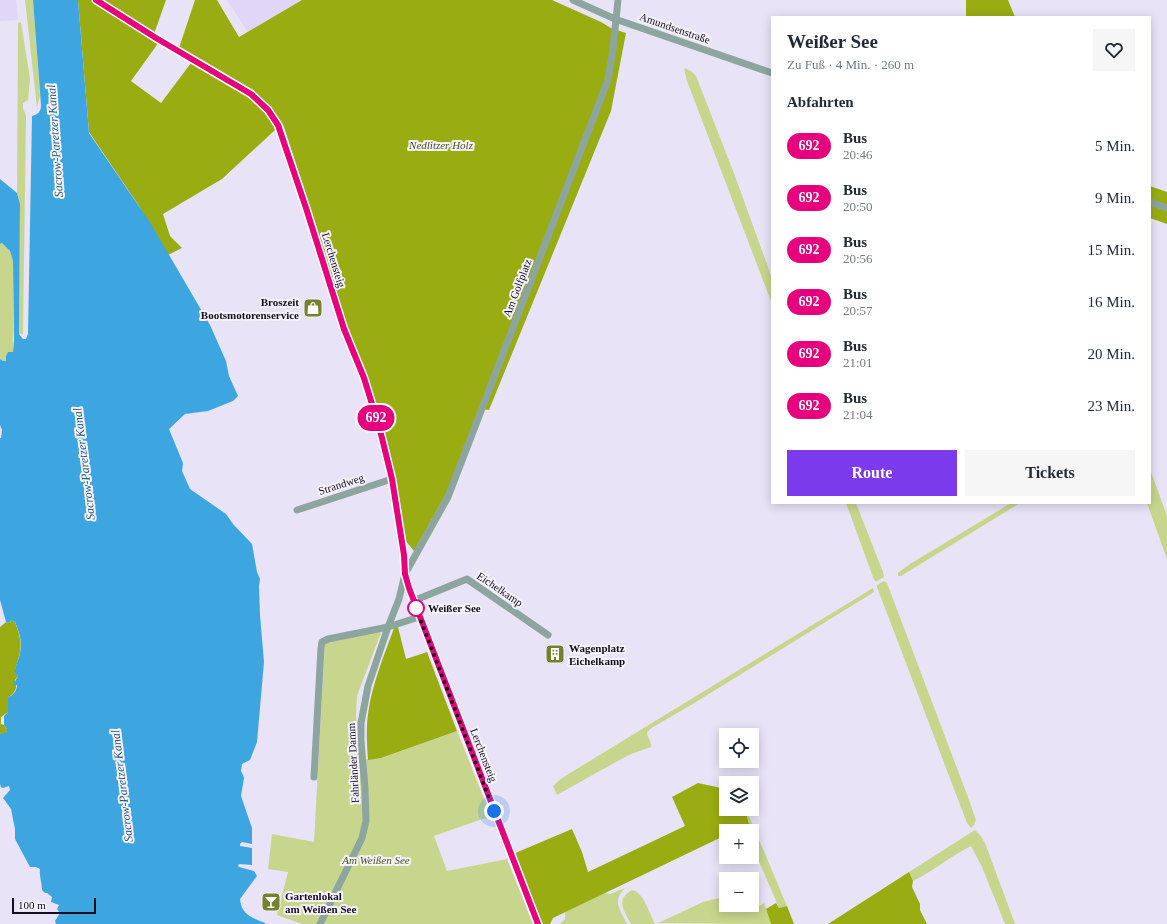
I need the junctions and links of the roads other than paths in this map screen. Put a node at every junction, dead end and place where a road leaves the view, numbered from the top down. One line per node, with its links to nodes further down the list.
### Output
1 (96, 0): 8 (street, Lerchensteig)
2 (573, 0): 4 (street, Amundsenstraße)
3 (618, 0): 4 (street, Am Golfplatz)
4 (615, 19): 5 (street, Amundsenstraße); 10 (street, Am Golfplatz)
5 (771, 73)
6 (1151, 202): 7 (street)
7 (1167, 208)
8 (392, 479): 9 (street, Strandweg); 10 (street, Lerchensteig)
9 (297, 510)
10 (405, 574): 11 (street, Lerchensteig); 13 (street, Fahrländer Damm)
11 (413, 601): 12 (street, Lerchensteig); 14 (street, Eichelkamp)
12 (419, 617): 13 (street); 17 (street, Lerchensteig)
13 (388, 627): 15 (street); 16 (street, Fahrländer Damm)
14 (548, 635)
15 (314, 777)
16 (320, 924)
17 (538, 924)

